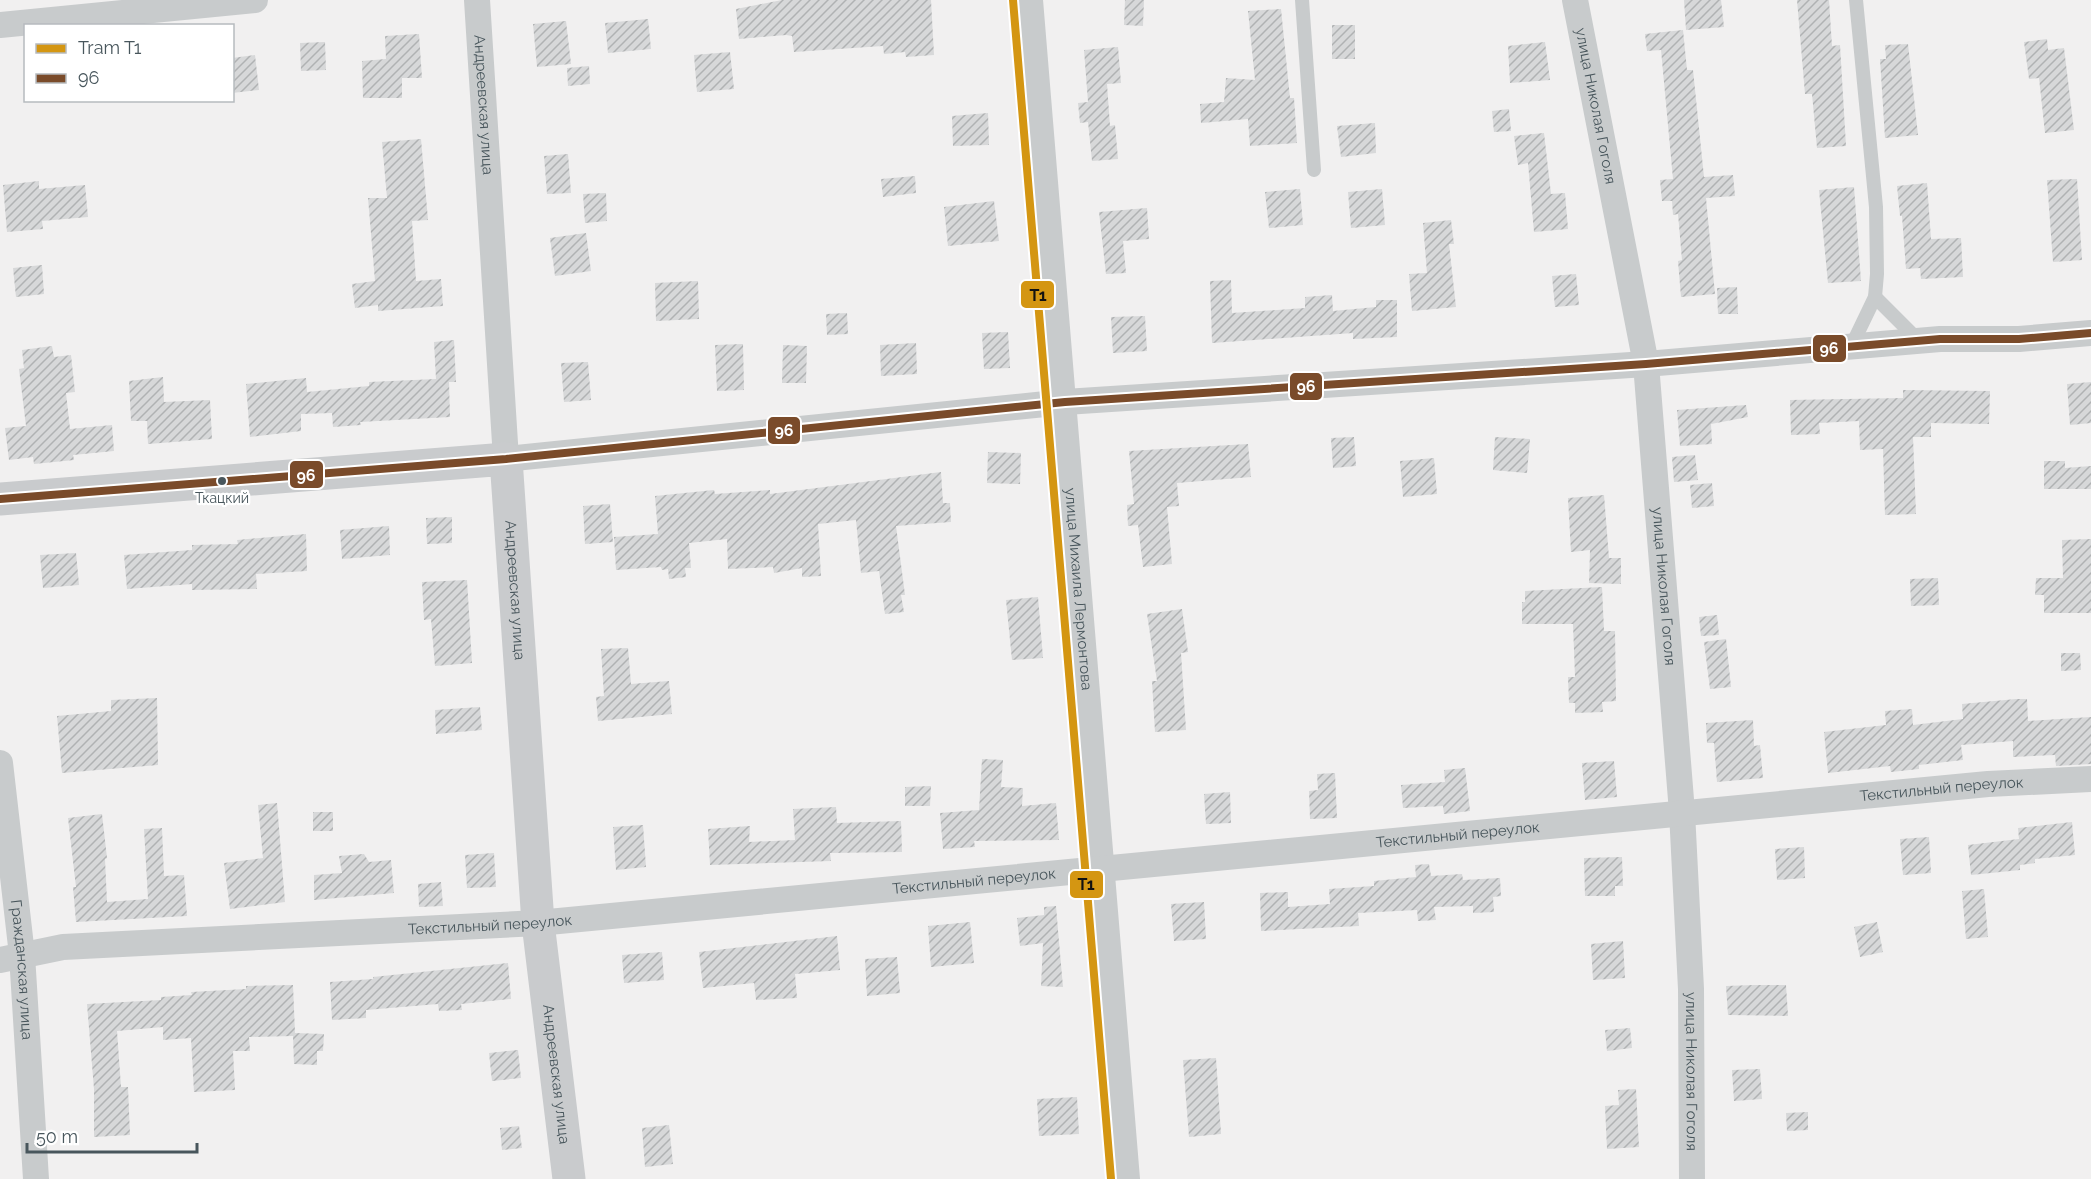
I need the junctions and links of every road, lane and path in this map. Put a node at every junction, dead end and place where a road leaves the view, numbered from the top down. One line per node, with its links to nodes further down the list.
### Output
1 (255, 0): 7 (street)
2 (477, 0): 15 (street, Андреевская улица)
3 (1030, 0): 14 (street, улица Михаила Лермонтова)
4 (1302, 0): 8 (lane)
5 (1575, 0): 13 (street, улица Николая Гоголя)
6 (1856, 0): 9 (lane)
7 (0, 25)
8 (1314, 170)
9 (1875, 297): 11 (lane); 12 (lane)
10 (2091, 333): 11 (street)
11 (1919, 341): 12 (street)
12 (1851, 347): 13 (street)
13 (1646, 364): 14 (street); 19 (street, улица Николая Гоголя)
14 (1065, 402): 15 (street); 20 (street, улица Михаила Лермонтова)
15 (506, 459): 16 (street); 21 (street, Андреевская улица)
16 (0, 500)
17 (0, 763): 22 (street, Гражданская улица)
18 (2091, 779): 19 (street, Текстильный переулок)
19 (1682, 812): 20 (street, Текстильный переулок); 26 (street, улица Николая Гоголя)
20 (1103, 871): 21 (street, Текстильный переулок); 25 (street, улица Михаила Лермонтова)
21 (538, 924): 22 (street, Текстильный переулок); 24 (street, Андреевская улица)
22 (11, 958): 23 (street, Гражданская улица)
23 (36, 1179)
24 (569, 1179)
25 (1127, 1179)
26 (1692, 1179)

